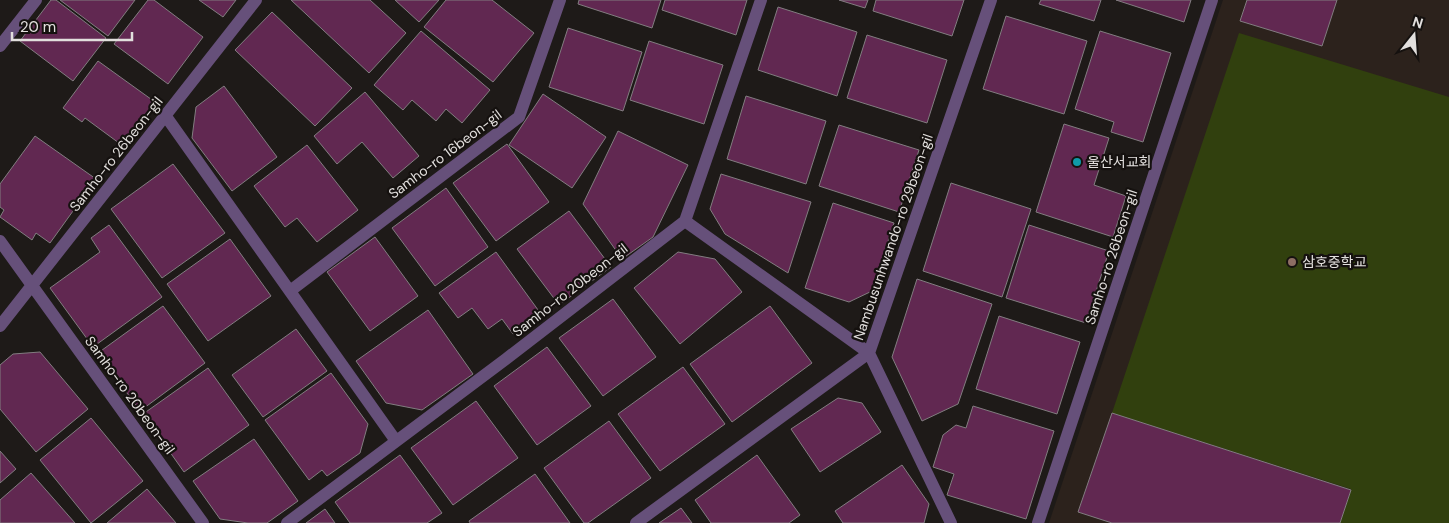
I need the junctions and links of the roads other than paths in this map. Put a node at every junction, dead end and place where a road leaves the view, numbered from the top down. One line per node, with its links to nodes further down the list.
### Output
1 (36, 0): 7 (street)
2 (256, 0): 8 (street, Samho-ro 26beon-gil)
3 (560, 0): 12 (street, Samho-ro 16beon-gil)
4 (761, 0): 9 (street)
5 (991, 0): 14 (street, Nambusunhwando-ro 29beon-gil)
6 (1212, 0): 20 (street, Samho-ro 26beon-gil)
7 (0, 46)
8 (165, 115): 11 (street, Samho-ro 26beon-gil); 12 (street)
9 (685, 221): 14 (street); 15 (street, Samho-ro 20beon-gil)
10 (0, 242): 11 (street, Samho-ro 20beon-gil)
11 (32, 285): 13 (street, Samho-ro 26beon-gil); 16 (street, Samho-ro 20beon-gil)
12 (290, 291): 15 (street)
13 (0, 326)
14 (869, 353): 18 (street, Nambusunhwando-ro 29beon-gil); 19 (street)
15 (396, 442): 17 (street, Samho-ro 20beon-gil)
16 (203, 523)
17 (287, 523)
18 (636, 523)
19 (951, 523)
20 (1038, 523)

